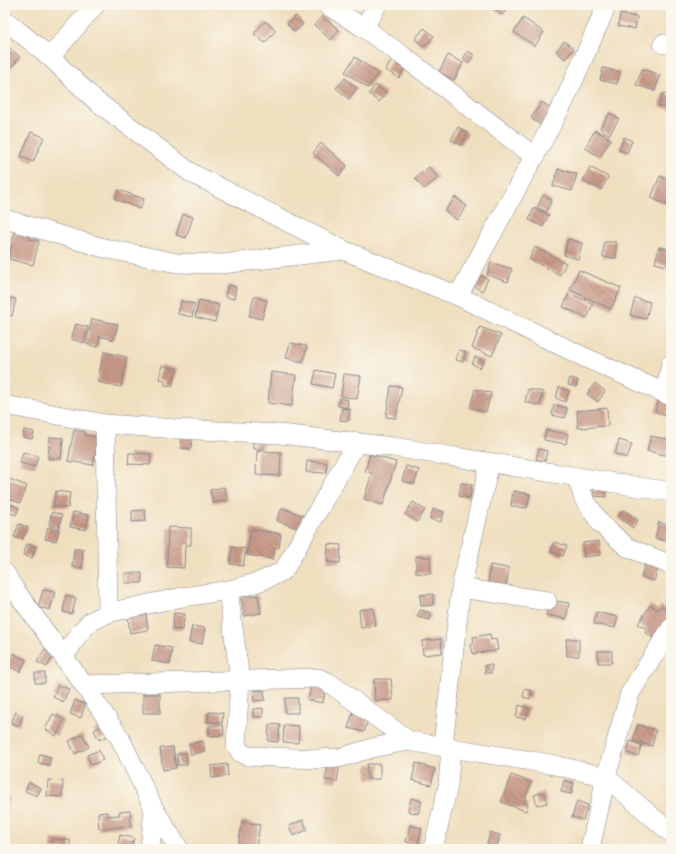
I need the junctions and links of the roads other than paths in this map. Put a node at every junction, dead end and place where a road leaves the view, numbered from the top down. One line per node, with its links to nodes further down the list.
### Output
1 (94, 5): 7 (street)
2 (327, 5): 6 (street)
3 (377, 5): 6 (street)
4 (607, 5): 8 (street)
5 (5, 20): 7 (street)
6 (364, 28): 8 (street)
7 (50, 57): 10 (street)
8 (535, 156): 11 (street)
9 (5, 219): 10 (street)
10 (343, 250): 11 (street)
11 (458, 296): 13 (street)
12 (671, 364): 13 (street)
13 (668, 395)
14 (5, 405): 15 (street)
15 (105, 424): 16 (street); 25 (street)
16 (357, 442): 17 (street); 23 (street)
17 (490, 462): 18 (street); 22 (street)
18 (577, 477): 19 (street); 20 (street)
19 (671, 492)
20 (671, 565)
21 (5, 573): 27 (street)
22 (461, 588): 24 (street); 31 (street)
23 (228, 590): 25 (street); 28 (street)
24 (546, 601)
25 (108, 613): 27 (street)
26 (671, 628): 32 (street)
27 (64, 658): 29 (street)
28 (240, 680): 29 (street); 30 (street); 30 (street)
29 (84, 685): 33 (street)
30 (409, 741): 31 (street)
31 (447, 746): 32 (street); 37 (street)
32 (606, 777): 34 (street); 38 (street)
33 (154, 809): 35 (street); 36 (street)
34 (671, 834)
35 (150, 849)
36 (179, 849)
37 (433, 849)
38 (590, 849)

